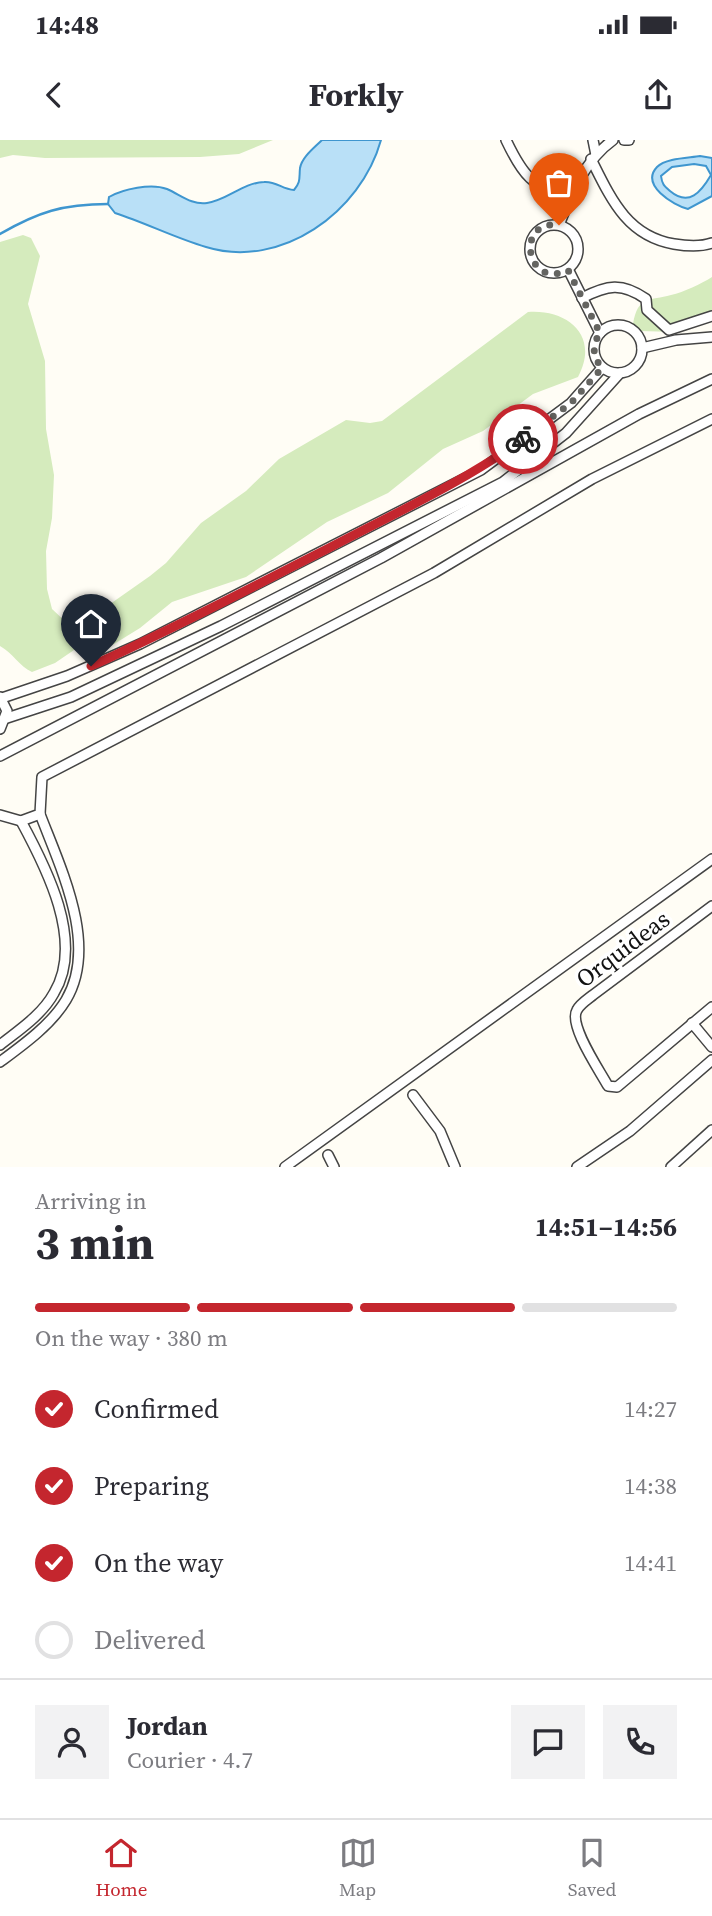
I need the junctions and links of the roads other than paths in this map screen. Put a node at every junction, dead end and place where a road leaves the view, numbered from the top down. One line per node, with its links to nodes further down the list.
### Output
1 (506, 140): 5 (street)
2 (593, 140): 4 (street)
3 (613, 140): 4 (street)
4 (594, 157): 5 (street); 7 (street)
5 (569, 201): 6 (street)
6 (559, 225): 8 (street); 8 (street)
7 (712, 243)
8 (568, 270): 9 (street)
9 (582, 298): 10 (street); 11 (street)
10 (712, 316)
11 (600, 333): 13 (street); 14 (street)
12 (712, 337): 13 (street)
13 (642, 348): 15 (street)
14 (602, 368): 15 (street); 18 (street)
15 (620, 373): 19 (street)
16 (712, 379): 21 (street)
17 (712, 419): 22 (street)
18 (1, 697): 19 (street)
19 (6, 718): 20 (street)
20 (0, 729)
21 (0, 756)
22 (40, 814): 24 (street); 32 (street)
23 (0, 815): 24 (street)
24 (21, 821): 29 (street)
25 (712, 859): 36 (street)
26 (712, 906): 28 (street, Orquideas)
27 (712, 1007): 28 (street, Orquideas)
28 (693, 1022): 30 (street)
29 (0, 1045)
30 (712, 1046)
31 (712, 1060): 39 (street)
32 (0, 1062)
33 (413, 1095): 38 (street)
34 (712, 1130): 40 (street)
35 (328, 1155): 37 (street)
36 (285, 1167)
37 (334, 1167)
38 (455, 1167)
39 (577, 1167)
40 (671, 1167)

